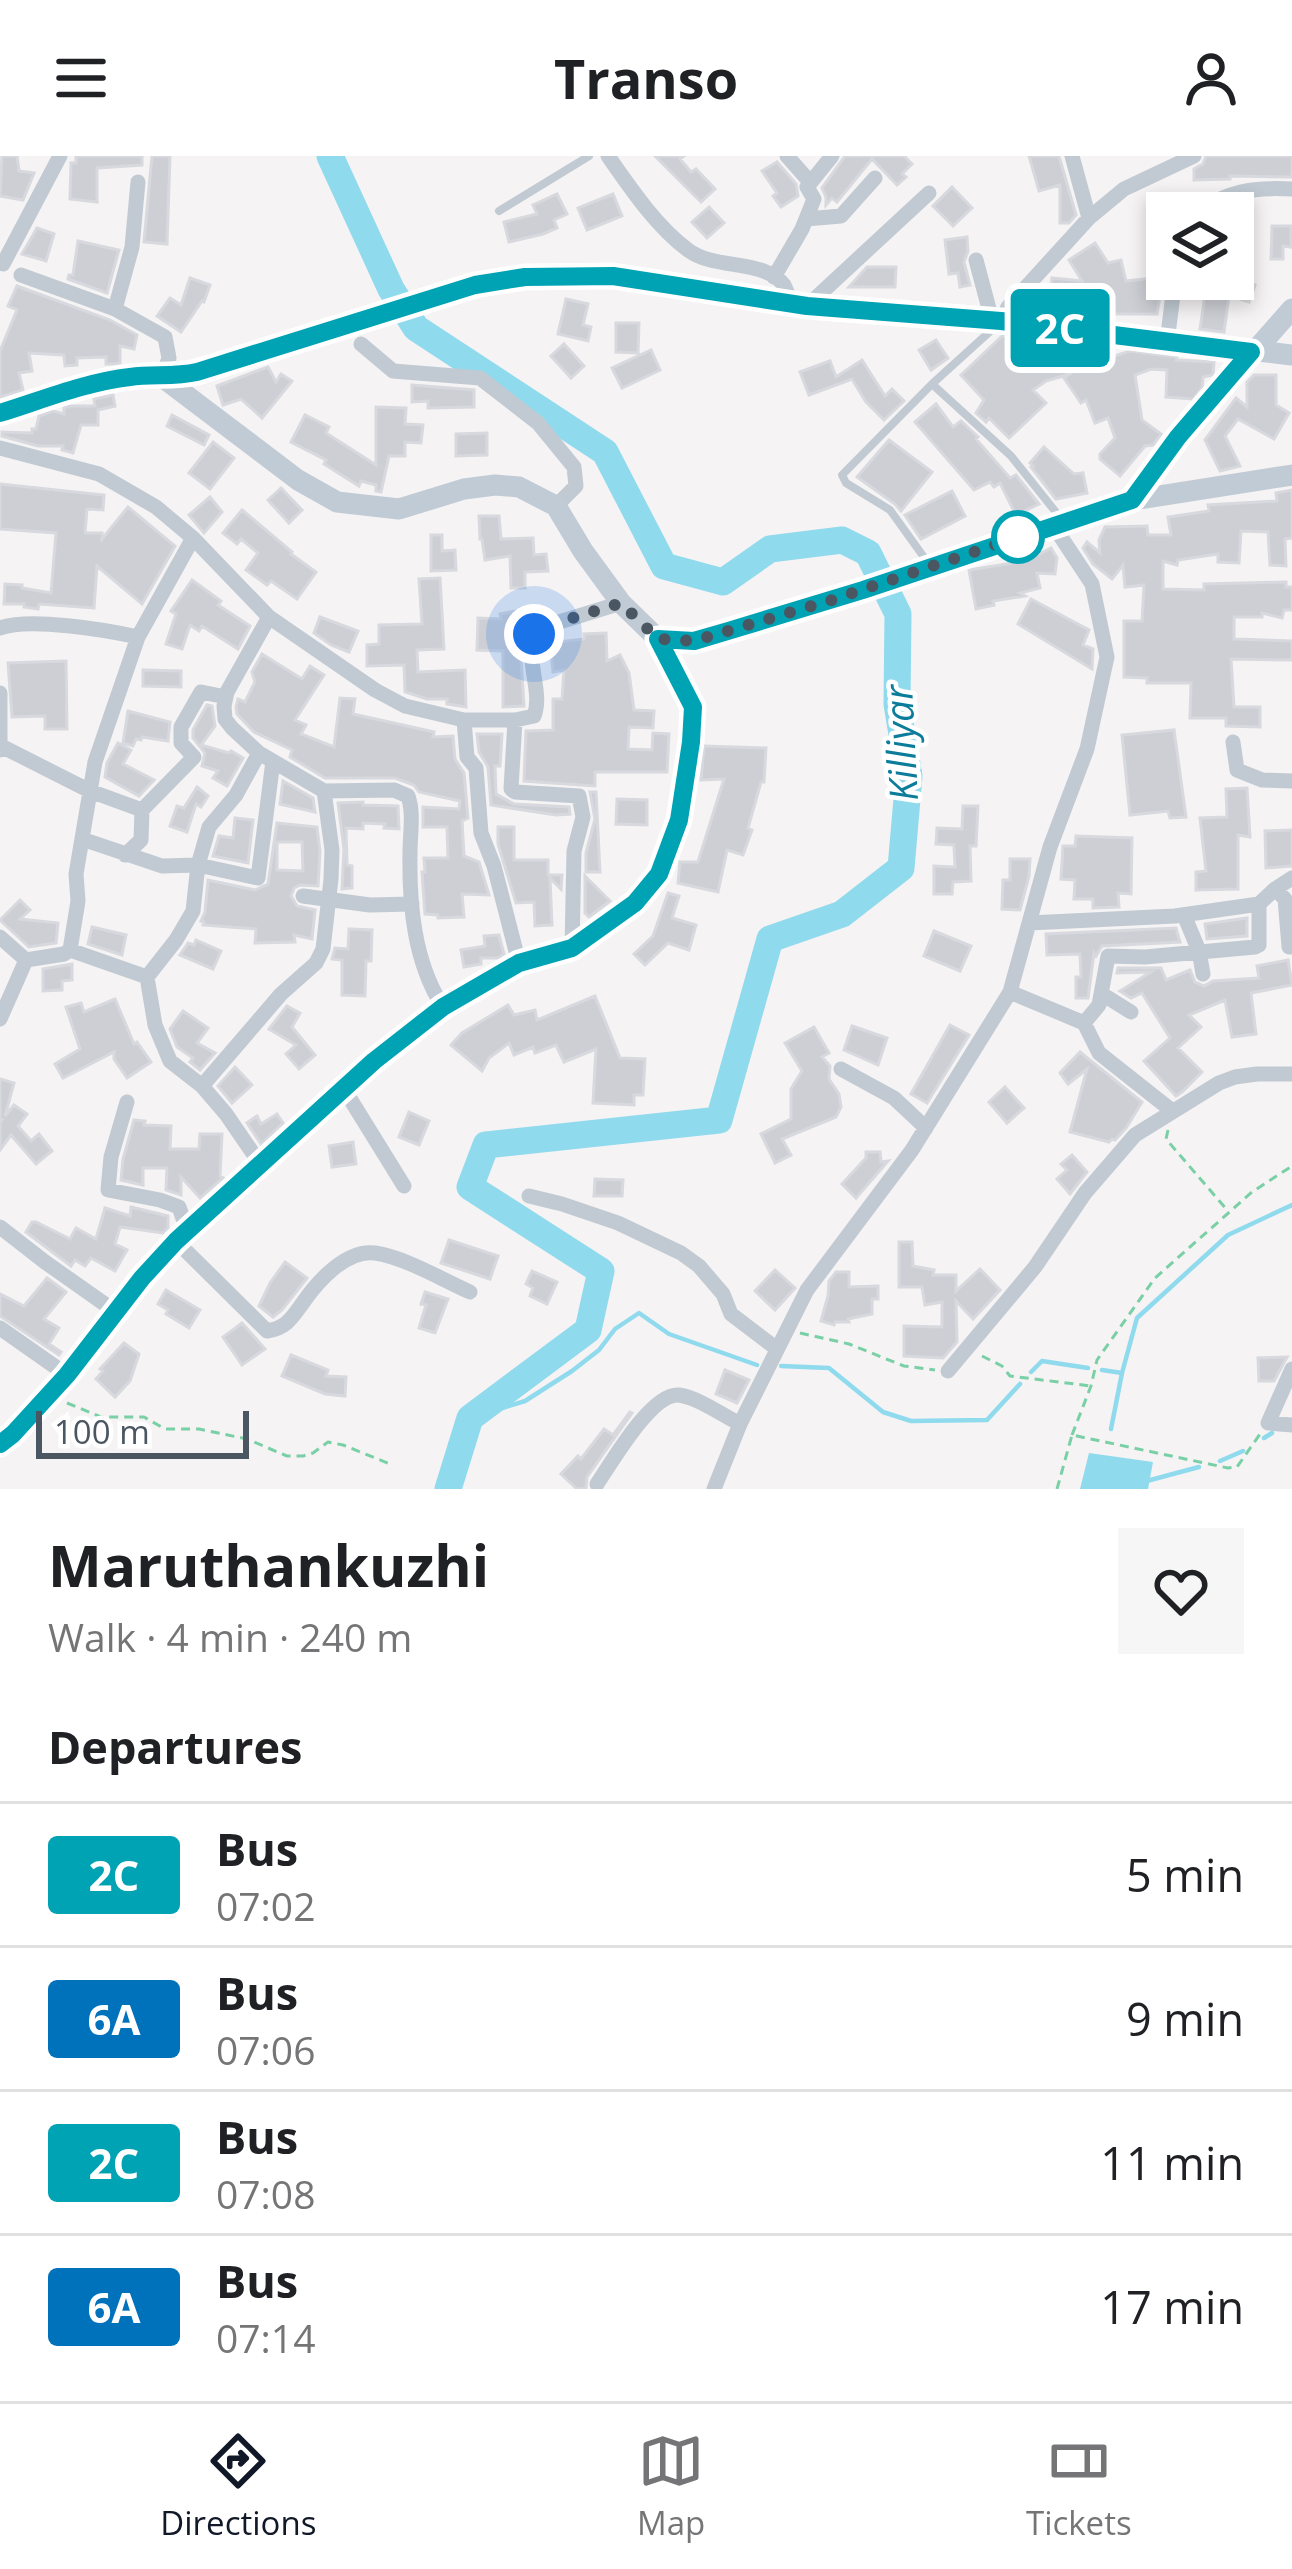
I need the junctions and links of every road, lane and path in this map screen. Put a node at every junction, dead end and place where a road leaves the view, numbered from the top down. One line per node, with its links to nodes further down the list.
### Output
1 (60, 156): 18 (street)
2 (589, 156): 14 (lane)
3 (608, 156): 20 (street)
4 (787, 156): 10 (street)
5 (832, 156): 10 (street)
6 (1072, 156): 15 (street)
7 (1194, 156): 15 (street)
8 (875, 178): 16 (street)
9 (138, 182): 23 (street)
10 (810, 182): 16 (street)
11 (1292, 189): 12 (street)
12 (1235, 192)
13 (929, 193): 22 (street)
14 (499, 211)
15 (1089, 218): 25 (street)
16 (806, 219): 20 (street)
17 (976, 260): 25 (street)
18 (0, 263)
19 (21, 275): 23 (street)
20 (774, 277): 22 (street)
21 (1173, 300): 26 (street)
22 (799, 305): 25 (main road); 30 (main road)
23 (116, 309): 30 (street)
24 (1292, 309): 28 (main road)
25 (997, 320): 26 (main road); 31 (lane)
26 (1168, 342): 28 (main road)
27 (361, 344): 36 (street)
28 (1251, 352): 29 (main road); 35 (main road)
29 (1292, 356)
30 (162, 377): 32 (main road); 36 (main road)
31 (932, 384): 37 (lane); 39 (lane)
32 (0, 413)
33 (0, 448): 38 (street)
34 (1292, 475): 35 (main road)
35 (1132, 500): 37 (main road)
36 (556, 506): 40 (main road)
37 (1058, 523): 39 (main road); 66 (street)
38 (193, 538): 41 (street); 43 (street)
39 (927, 568): 44 (main road)
40 (621, 603): 44 (main road); 48 (street)
41 (269, 617): 46 (street); 47 (street)
42 (0, 628): 43 (street)
43 (138, 637): 53 (street)
44 (658, 639): 69 (main road)
45 (0, 693): 50 (street)
46 (226, 697): 51 (street); 55 (street)
47 (464, 719): 48 (street); 73 (street)
48 (514, 720): 69 (street)
49 (1233, 742): 52 (street)
50 (0, 748): 53 (street)
51 (266, 757): 54 (street); 58 (street); 58 (street)
52 (1292, 781)
53 (91, 791): 55 (street); 56 (street)
54 (324, 791): 62 (street); 63 (street)
55 (142, 810): 57 (street)
56 (82, 839): 57 (street); 70 (street)
57 (125, 855): 58 (street)
58 (198, 866): 75 (street)
59 (1292, 878): 60 (street)
60 (1275, 889): 64 (street); 68 (street)
61 (303, 896): 62 (street)
62 (329, 898): 63 (street); 84 (street)
63 (412, 904): 78 (street)
64 (1259, 904): 65 (street); 71 (street)
65 (1184, 915): 66 (street); 71 (street)
66 (1029, 923): 76 (street)
67 (0, 937): 72 (street)
68 (1292, 946)
69 (572, 948): 73 (main road)
70 (70, 950): 72 (street); 75 (street)
71 (1198, 951): 74 (street); 77 (street)
72 (26, 960): 80 (street)
73 (519, 963): 78 (main road)
74 (1203, 974)
75 (147, 977): 84 (street)
76 (1010, 992): 81 (street); 88 (street)
77 (1102, 994): 79 (street); 81 (street)
78 (443, 1007): 85 (main road)
79 (1131, 1012)
80 (0, 1019)
81 (1084, 1023): 87 (street)
82 (841, 1069): 88 (street)
83 (1292, 1074): 87 (street)
84 (202, 1086): 89 (street)
85 (344, 1089): 89 (main road); 91 (street)
86 (127, 1102): 95 (street)
87 (1172, 1110): 93 (path); 101 (street)
88 (926, 1128): 99 (street)
89 (261, 1165): 95 (main road)
90 (1292, 1166): 93 (path)
91 (404, 1186)
92 (529, 1196): 99 (street)
93 (1229, 1213): 107 (path)
94 (0, 1227): 97 (street)
95 (182, 1235): 96 (street); 97 (main road)
96 (470, 1292)
97 (116, 1312): 102 (main road)
98 (0, 1328): 102 (street)
99 (777, 1349): 105 (street)
100 (1292, 1369): 104 (street)
101 (948, 1371)
102 (67, 1375): 103 (main road)
103 (49, 1396): 108 (main road); 109 (path)
104 (1268, 1423): 106 (street); 107 (path)
105 (740, 1424): 110 (street); 111 (street)
106 (1292, 1426)
107 (1072, 1435): 112 (path)
108 (0, 1444)
109 (390, 1465)
110 (597, 1484)
111 (714, 1489)
112 (1057, 1489)

